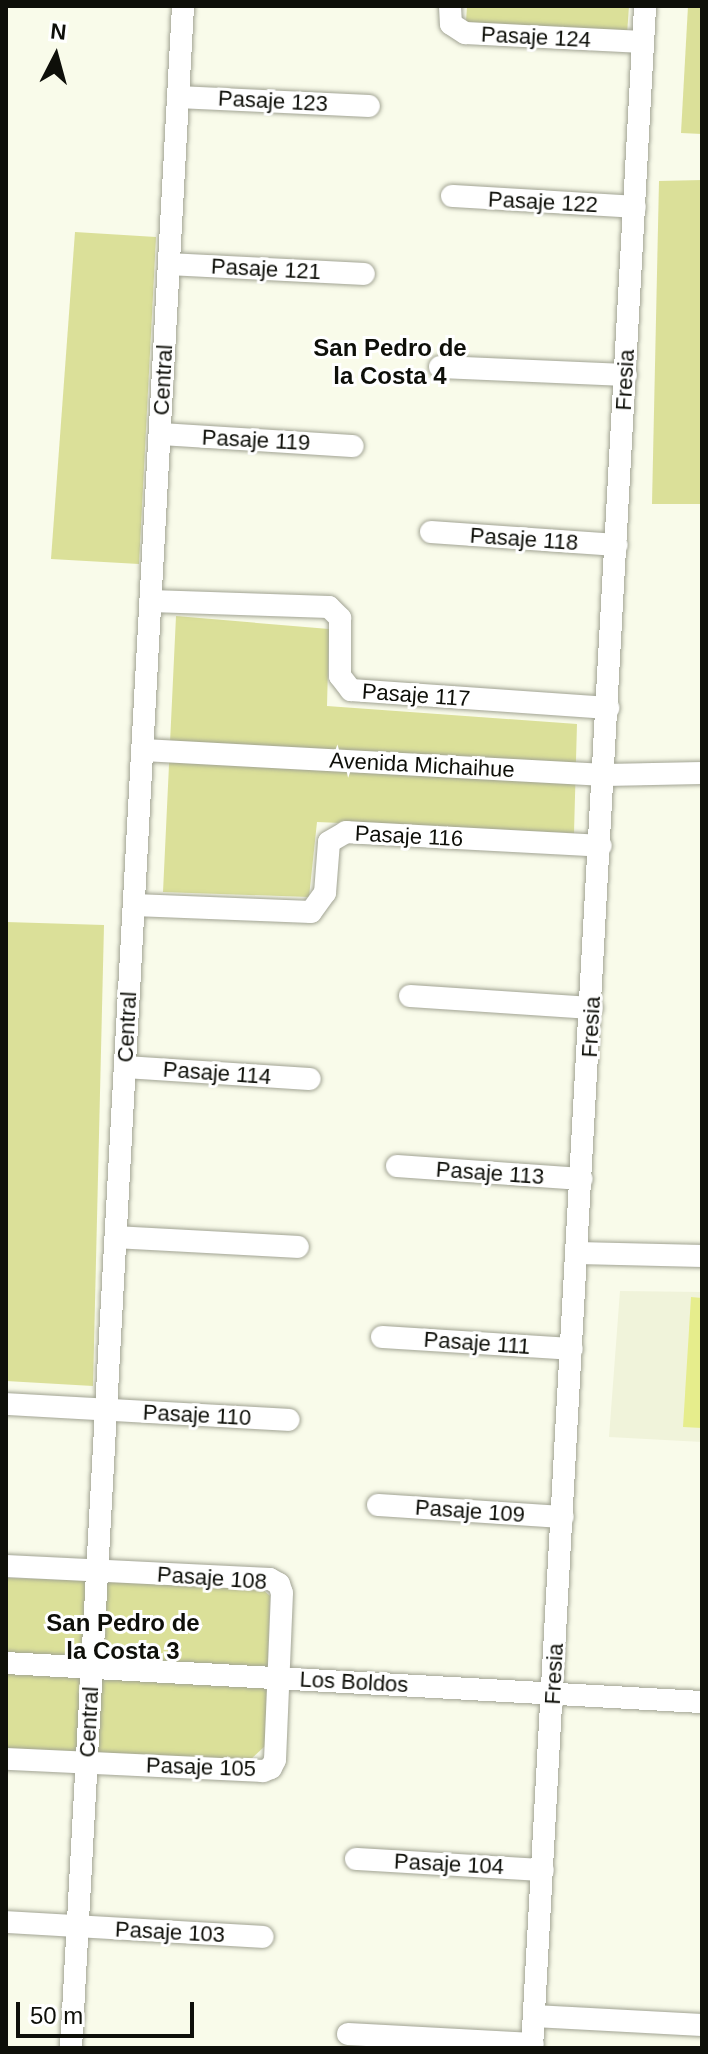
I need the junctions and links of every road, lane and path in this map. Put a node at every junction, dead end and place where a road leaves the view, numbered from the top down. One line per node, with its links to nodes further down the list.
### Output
1 (183, 6): 5 (street, Central)
2 (450, 6): 4 (street, Pasaje 124)
3 (645, 6): 4 (street, Fresia)
4 (643, 42): 8 (street, Fresia)
5 (178, 97): 6 (street, Pasaje 123); 9 (street, Central)
6 (369, 106)
7 (452, 196): 8 (street, Pasaje 122)
8 (635, 207): 12 (street, Fresia)
9 (169, 264): 10 (street, Pasaje 121); 13 (street, Central)
10 (364, 274)
11 (440, 367): 12 (street)
12 (626, 375): 16 (street, Fresia)
13 (160, 434): 14 (street, Pasaje 119); 17 (street, Central)
14 (353, 446)
15 (431, 532): 16 (street, Pasaje 118)
16 (617, 545): 18 (street, Fresia)
17 (151, 601): 18 (street, Pasaje 117); 19 (street, Central)
18 (608, 708): 21 (street, Fresia)
19 (143, 750): 21 (street, Avenida Michaihue); 23 (street, Central)
20 (702, 773): 21 (street, Avenida Michaihue)
21 (605, 775): 22 (street, Fresia)
22 (601, 846): 23 (street, Pasaje 116); 25 (street, Fresia)
23 (134, 905): 26 (street, Central)
24 (410, 996): 25 (street)
25 (592, 1008): 29 (street, Fresia)
26 (125, 1067): 27 (street, Pasaje 114); 30 (street, Central)
27 (310, 1079)
28 (397, 1166): 29 (street, Pasaje 113)
29 (582, 1179): 32 (street, Fresia)
30 (116, 1237): 31 (street); 37 (street, Central)
31 (298, 1247)
32 (578, 1253): 33 (street); 35 (street, Fresia)
33 (702, 1256)
34 (382, 1337): 35 (street, Pasaje 111)
35 (572, 1349): 40 (street, Fresia)
36 (6, 1404): 37 (street, Pasaje 110)
37 (106, 1410): 38 (street, Pasaje 110); 42 (street, Central)
38 (289, 1420)
39 (378, 1505): 40 (street, Pasaje 109)
40 (563, 1517): 46 (street, Fresia)
41 (6, 1566): 42 (street)
42 (98, 1571): 44 (street, Central); 45 (street, Pasaje 108)
43 (6, 1663): 44 (street, Los Boldos)
44 (92, 1668): 45 (street, Los Boldos); 49 (street, Central)
45 (279, 1678): 46 (street, Los Boldos); 49 (street, Pasaje 105)
46 (553, 1693): 47 (street, Los Boldos); 51 (street, Fresia)
47 (702, 1702)
48 (6, 1759): 49 (street)
49 (87, 1763): 53 (street, Central)
50 (356, 1859): 51 (street, Pasaje 104)
51 (543, 1870): 55 (street, Fresia)
52 (6, 1922): 53 (street, Pasaje 103)
53 (78, 1926): 54 (street, Pasaje 103); 59 (street, Central)
54 (263, 1937)
55 (534, 2016): 56 (street); 58 (street, Fresia)
56 (702, 2025)
57 (348, 2034): 58 (street)
58 (532, 2046)
59 (71, 2048)

